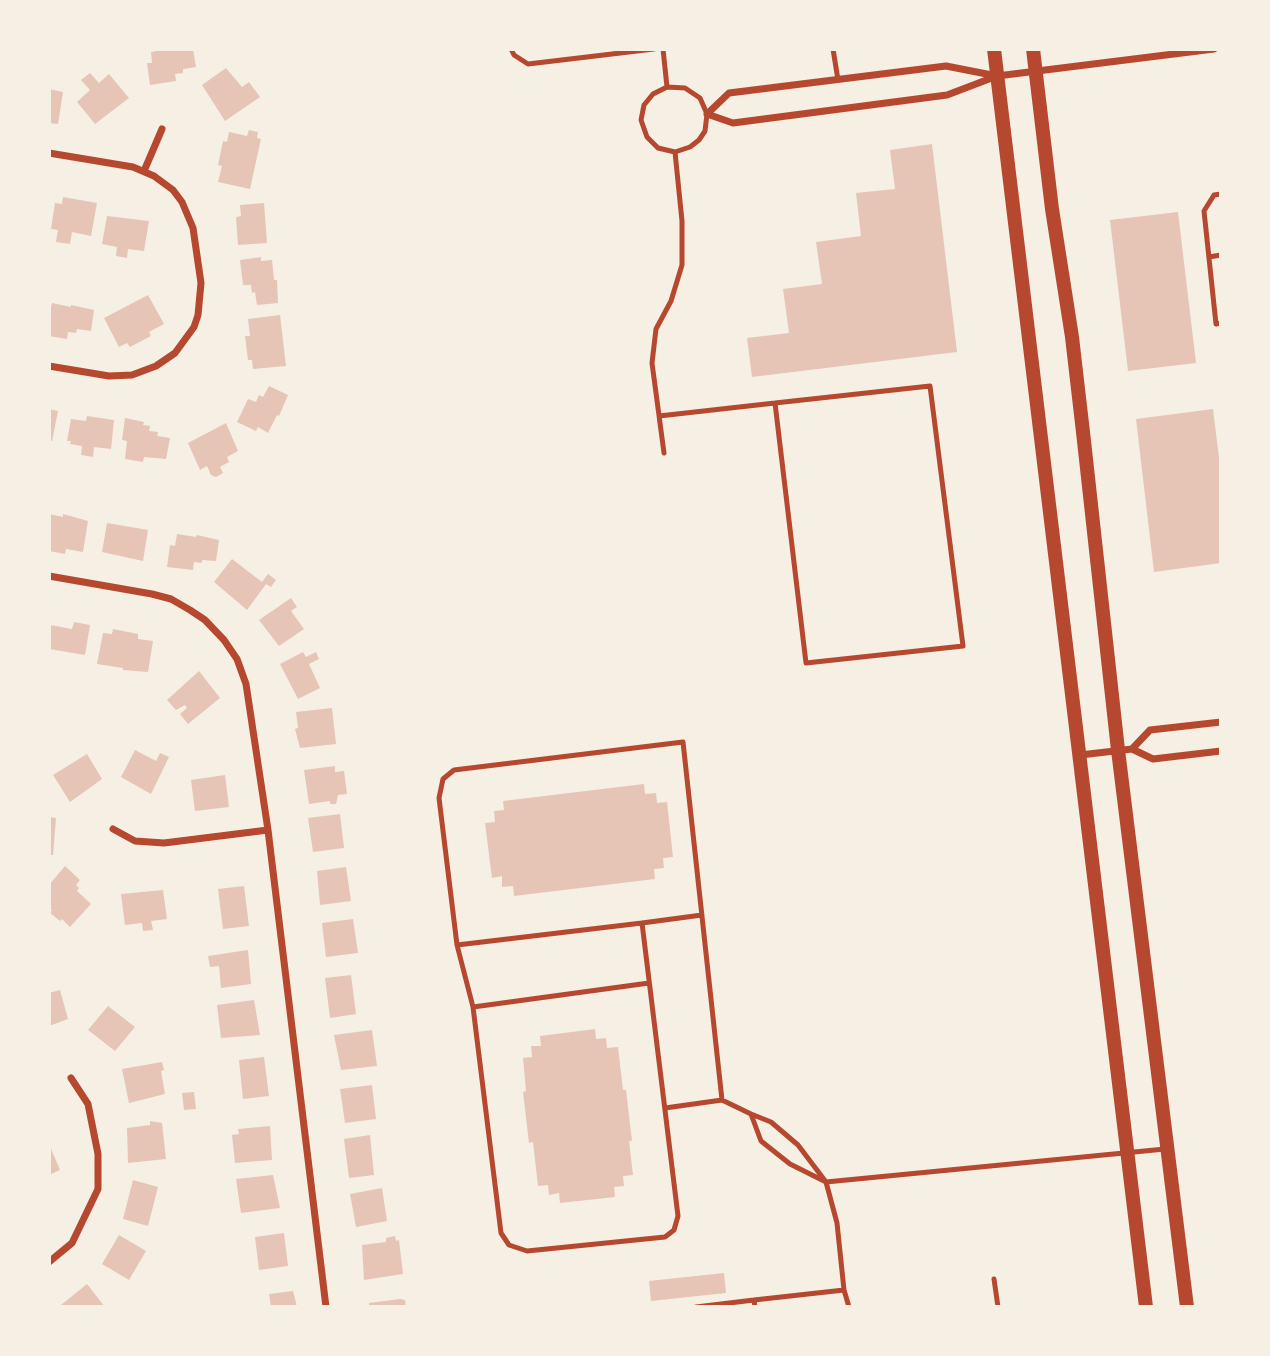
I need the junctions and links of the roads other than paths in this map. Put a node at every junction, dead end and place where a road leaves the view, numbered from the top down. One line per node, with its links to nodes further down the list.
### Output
1 (511, 49): 2 (lane)
2 (654, 49)
3 (663, 49): 11 (lane)
4 (833, 49): 10 (lane)
5 (995, 49): 9 (main road)
6 (1032, 49): 8 (main road)
7 (1214, 49): 8 (street)
8 (1035, 71): 9 (street); 27 (main road)
9 (998, 76): 10 (street); 12 (street); 29 (main road)
10 (838, 79): 12 (street)
11 (667, 87): 12 (lane); 14 (lane)
12 (707, 114): 14 (lane)
13 (162, 129): 16 (street)
14 (675, 152): 23 (lane)
15 (49, 153): 16 (street)
16 (144, 171): 21 (street)
17 (1221, 194): 19 (lane)
18 (1221, 255): 19 (lane)
19 (1209, 257): 20 (lane)
20 (1221, 323)
21 (49, 366)
22 (775, 403): 22 (lane); 23 (lane)
23 (659, 416): 24 (lane)
24 (664, 453)
25 (49, 576): 31 (street)
26 (1221, 722): 27 (street)
27 (1125, 750): 28 (street); 29 (street); 41 (main road)
28 (1221, 751)
29 (1080, 755): 42 (main road)
30 (113, 829): 31 (street)
31 (268, 830): 48 (street)
32 (702, 915): 33 (lane); 34 (lane); 38 (lane)
33 (642, 923): 34 (lane); 35 (lane)
34 (457, 945): 36 (lane)
35 (649, 983): 36 (lane); 39 (lane)
36 (473, 1007): 39 (lane)
37 (71, 1078): 44 (street)
38 (722, 1100): 39 (lane); 40 (lane)
39 (665, 1108)
40 (751, 1114): 43 (lane); 43 (lane)
41 (1169, 1149): 42 (lane); 54 (main road)
42 (1128, 1154): 43 (lane); 53 (main road)
43 (826, 1182): 46 (lane)
44 (49, 1262)
45 (994, 1279): 52 (lane)
46 (844, 1290): 47 (lane); 51 (lane)
47 (754, 1300): 49 (lane); 50 (lane)
48 (326, 1307)
49 (696, 1307)
50 (755, 1307)
51 (849, 1307)
52 (998, 1307)
53 (1146, 1307)
54 (1187, 1307)

